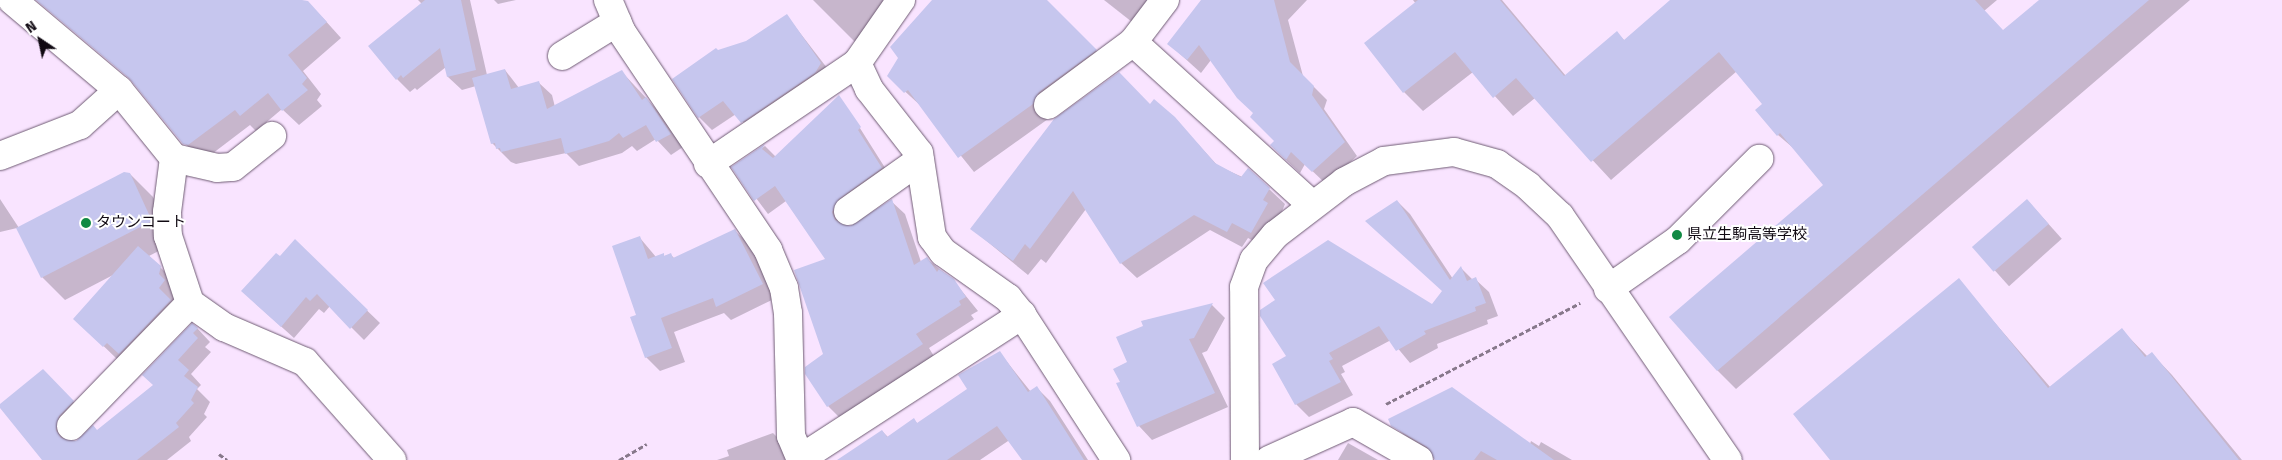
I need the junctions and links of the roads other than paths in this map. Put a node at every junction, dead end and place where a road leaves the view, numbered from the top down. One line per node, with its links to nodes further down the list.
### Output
1 (12, 0): 8 (street)
2 (901, 0): 7 (street)
3 (1165, 0): 5 (street)
4 (612, 11): 6 (street); 15 (street)
5 (1133, 42): 9 (street); 16 (street)
6 (562, 56)
7 (857, 63): 14 (street); 15 (street)
8 (119, 90): 11 (street); 12 (street)
9 (1048, 105)
10 (272, 136): 12 (street)
11 (0, 156)
12 (174, 158): 19 (street)
13 (1759, 159): 18 (street)
14 (920, 160): 17 (street); 20 (street)
15 (708, 164): 22 (street)
16 (1312, 205): 18 (street); 25 (street)
17 (848, 211)
18 (1608, 289): 28 (street)
19 (190, 303): 21 (street); 23 (street)
20 (1022, 315): 22 (street); 24 (street)
21 (71, 426)
22 (801, 459)
23 (392, 460)
24 (1116, 460)
25 (1245, 460)
26 (1269, 460): 27 (street)
27 (1419, 460)
28 (1728, 460)

